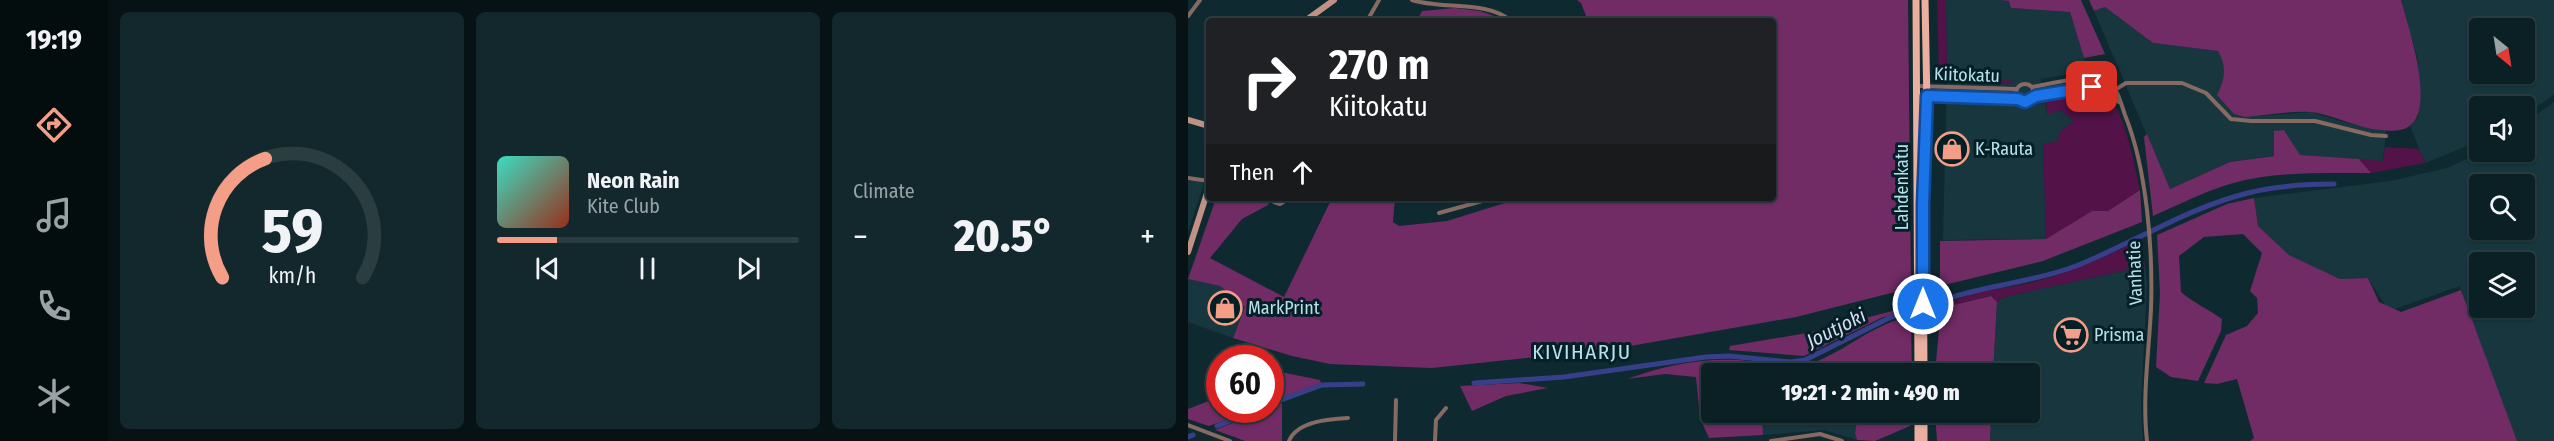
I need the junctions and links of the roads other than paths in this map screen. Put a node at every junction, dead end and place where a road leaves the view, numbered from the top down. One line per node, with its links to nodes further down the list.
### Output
1 (1200, 0): 7 (street)
2 (1334, 0): 8 (street)
3 (1379, 0): 9 (street)
4 (1412, 0): 10 (street)
5 (1917, 0): 11 (main road, Lahdenkatu)
6 (1925, 0): 12 (main road, Lahdenkatu)
7 (1188, 16)
8 (1309, 18)
9 (1368, 18)
10 (1508, 18)
11 (1918, 86): 12 (street, Kiitokatu); 17 (main road, Lahdenkatu)
12 (1927, 86): 14 (street, Kiitokatu); 18 (main road, Lahdenkatu)
13 (2032, 87): 14 (street); 15 (street); 19 (street)
14 (2016, 89): 20 (street)
15 (2114, 89): 16 (street); 21 (street, Vanhatie); 24 (street)
16 (2110, 93): 19 (street); 21 (street, Vanhatie)
17 (1917, 96): 18 (street, Kiitokatu); 31 (main road, Lahdenkatu)
18 (1927, 96): 20 (street, Kiitokatu); 31 (main road, Lahdenkatu)
19 (2033, 98): 20 (street)
20 (2018, 99)
21 (2123, 108): 49 (street, Vanhatie)
22 (1188, 120): 23 (street)
23 (1206, 125)
24 (2386, 136)
25 (1188, 178): 26 (street)
26 (1206, 181)
27 (1206, 196): 30 (street)
28 (1482, 201): 29 (street)
29 (1439, 213)
30 (1188, 252)
31 (1921, 290): 32 (main road, Lahdenkatu)
32 (1921, 320): 33 (main road, Lahdenkatu); 34 (main road, Lahdenkatu)
33 (1919, 363)
34 (1923, 363)
35 (1396, 400): 43 (street)
36 (1446, 408): 44 (street)
37 (1348, 418): 42 (street)
38 (1918, 423): 47 (main road)
39 (1924, 423): 48 (main road)
40 (1188, 425): 41 (street)
41 (1230, 441)
42 (1289, 441)
43 (1395, 441)
44 (1435, 441)
45 (1771, 441): 46 (street)
46 (1842, 441)
47 (1918, 441)
48 (1924, 441)
49 (2147, 441)

